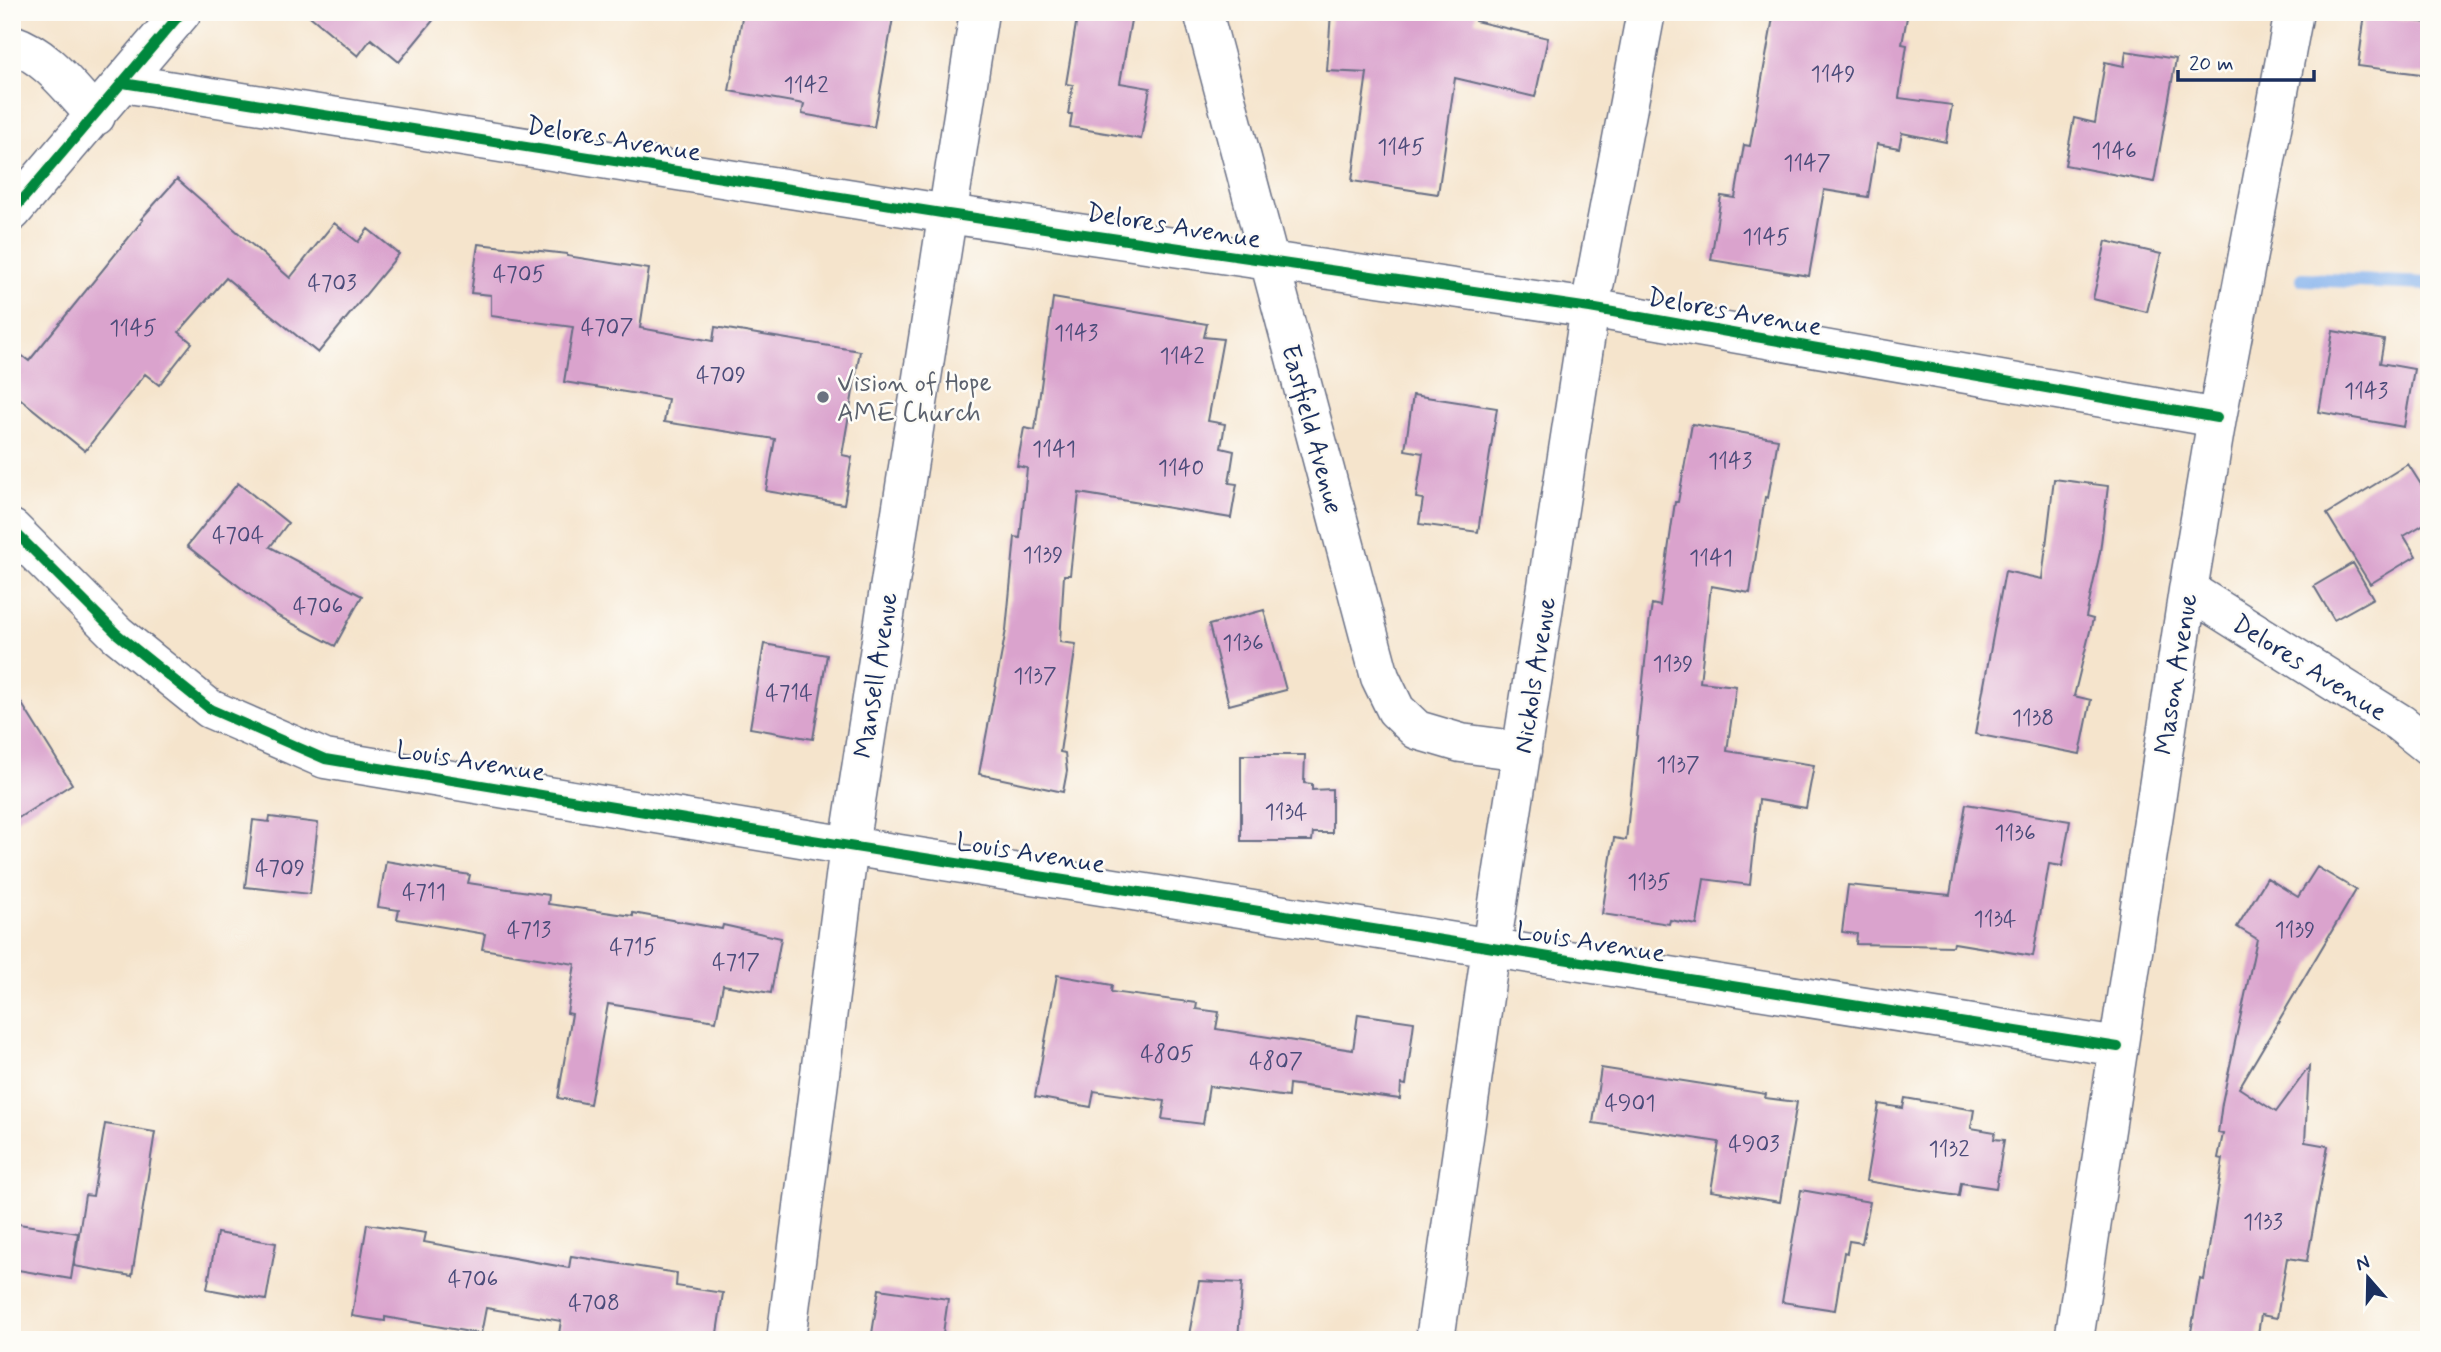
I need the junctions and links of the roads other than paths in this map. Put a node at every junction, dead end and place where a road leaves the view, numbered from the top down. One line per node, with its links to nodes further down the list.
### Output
1 (182, 12): 7 (street)
2 (979, 12): 10 (street, Mansell Avenue)
3 (1203, 12): 11 (street, Eastfield Avenue)
4 (1646, 12): 12 (street, Nickols Avenue)
5 (2294, 12): 13 (street, Mason Avenue)
6 (12, 44): 8 (street)
7 (124, 83): 8 (street); 10 (street, Delores Avenue)
8 (96, 116): 9 (street)
9 (12, 212)
10 (948, 214): 11 (street, Delores Avenue); 18 (street, Mansell Avenue)
11 (1269, 263): 12 (street, Delores Avenue); 17 (street, Eastfield Avenue)
12 (1590, 308): 13 (street, Delores Avenue); 17 (street, Nickols Avenue)
13 (2217, 418): 15 (street, Mason Avenue)
14 (12, 530): 18 (street, Louis Avenue)
15 (2188, 590): 16 (street, Delores Avenue); 20 (street, Mason Avenue)
16 (2429, 746)
17 (1522, 751): 19 (street, Nickols Avenue)
18 (849, 846): 19 (street, Louis Avenue); 21 (street, Mansell Avenue)
19 (1491, 948): 20 (street, Louis Avenue); 22 (street, Nickols Avenue)
20 (2118, 1047): 23 (street, Mason Avenue)
21 (786, 1340)
22 (1436, 1340)
23 (2074, 1340)

